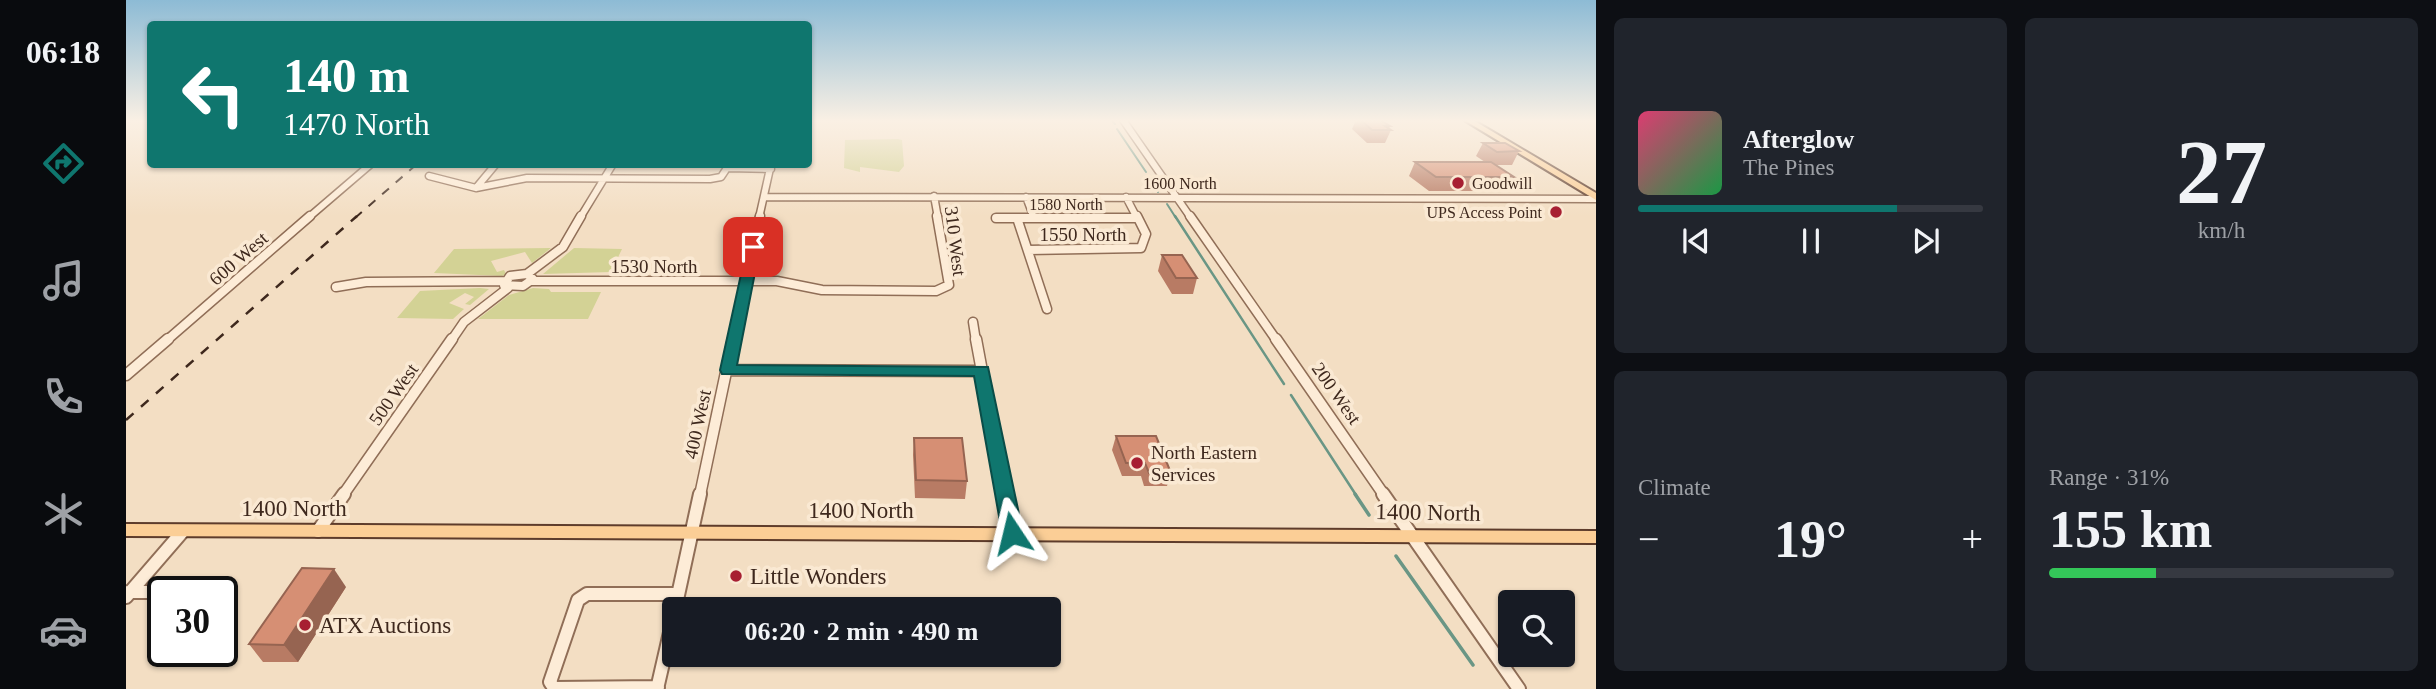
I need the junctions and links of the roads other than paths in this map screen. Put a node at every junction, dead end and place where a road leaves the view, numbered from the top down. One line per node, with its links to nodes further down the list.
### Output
1 (1145, 152): 15 (street, 200 West)
2 (1521, 152): 16 (main road)
3 (366, 168): 31 (street, 600 West)
4 (493, 168): 10 (street)
5 (611, 168): 9 (street)
6 (726, 168): 9 (street)
7 (771, 168): 11 (street, 400 West)
8 (429, 176): 10 (street)
9 (604, 179): 10 (street); 22 (street)
10 (476, 188)
11 (764, 197): 12 (street, 1600 North); 23 (street, 400 West)
12 (934, 197): 13 (street, 1600 North); 26 (street, 310 West)
13 (1026, 197): 14 (street, 1600 North); 19 (street)
14 (1126, 197): 15 (street, 1600 North); 20 (street)
15 (1175, 197): 16 (street, 1600 North); 37 (street, 200 West)
16 (1596, 198)
17 (996, 218): 18 (street, 1580 North)
18 (1017, 218): 19 (street, 1580 North); 21 (street)
19 (1034, 218): 20 (street, 1580 North)
20 (1137, 218): 21 (street, 1550 North)
21 (1028, 250): 27 (street)
22 (530, 278): 23 (street, 1530 North); 24 (street); 24 (street)
23 (746, 281): 26 (street, 1530 North); 29 (street, 400 West)
24 (506, 284): 25 (street); 34 (street, 500 West)
25 (337, 286)
26 (944, 289)
27 (1047, 309)
28 (973, 322): 30 (street)
29 (728, 370): 30 (street); 35 (street, 400 West)
30 (982, 371): 36 (street)
31 (126, 375)
32 (126, 530): 33 (main road, 1400 North)
33 (183, 531): 34 (main road, 1400 North); 40 (street)
34 (318, 531): 35 (main road, 1400 North)
35 (694, 532): 36 (main road, 1400 North); 41 (street, 400 West)
36 (1012, 533): 37 (main road, 1400 North)
37 (1412, 535): 38 (main road, 1400 North); 45 (street, 200 West)
38 (1596, 537)
39 (147, 593): 40 (street)
40 (127, 594)
41 (678, 594): 42 (street, 400 West); 44 (street)
42 (677, 597)
43 (663, 667): 44 (street)
44 (658, 688)
45 (1519, 689)

